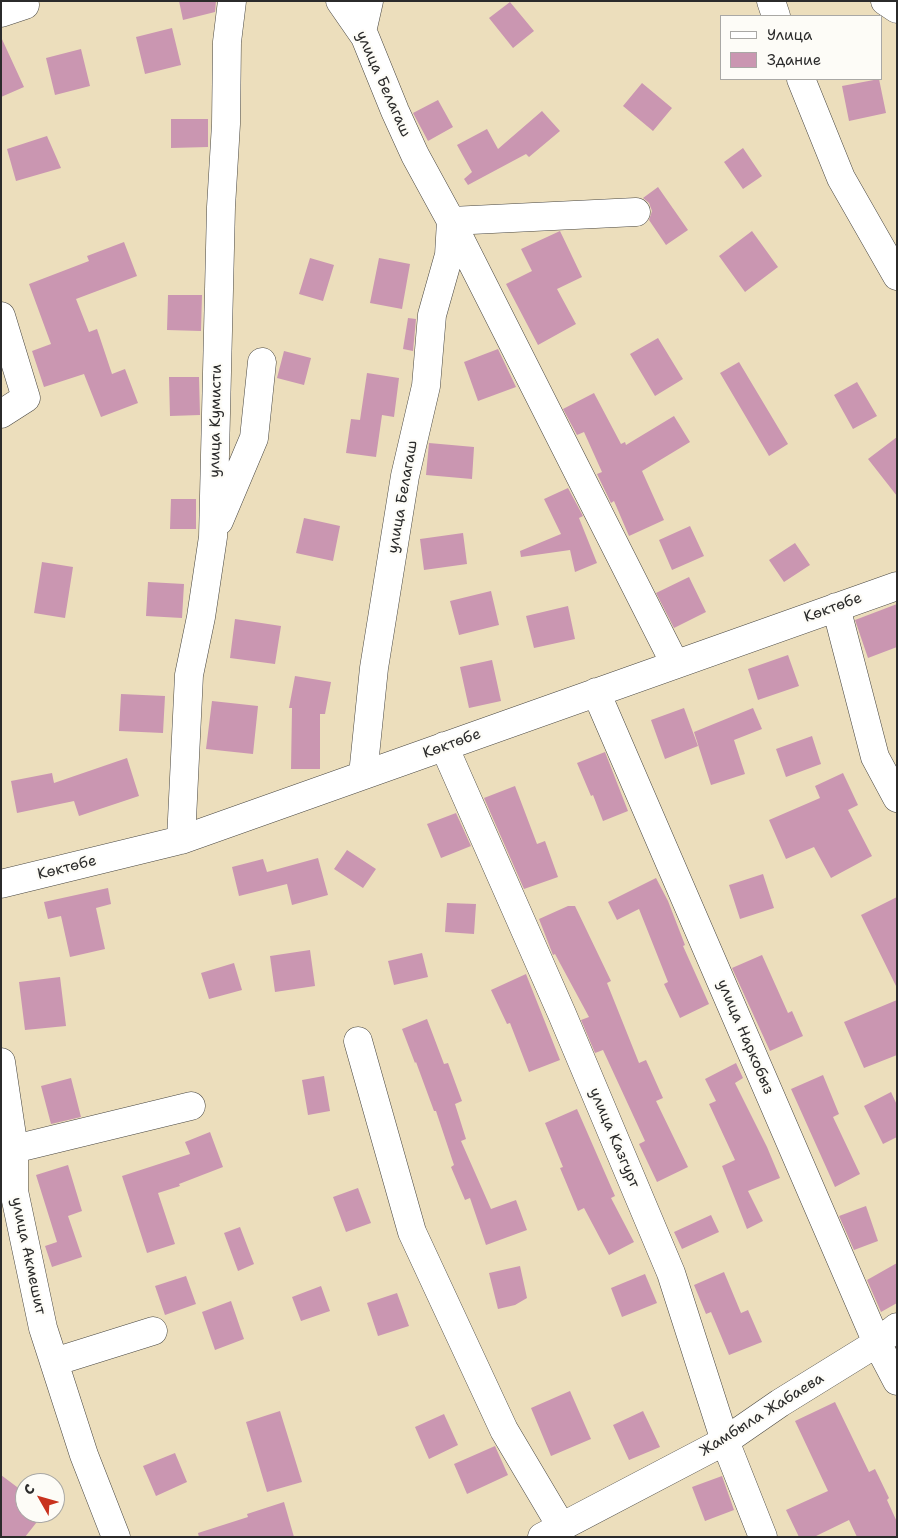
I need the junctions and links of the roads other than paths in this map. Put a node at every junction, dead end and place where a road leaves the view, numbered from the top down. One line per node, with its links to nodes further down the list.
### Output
1 (232, 1): 16 (street, улица Кумисти)
2 (340, 1): 8 (street, улица Белагаш)
3 (369, 1): 8 (street)
4 (771, 1): 7 (street)
5 (885, 1): 6 (street)
6 (897, 9)
7 (776, 15)
8 (362, 32): 11 (street, улица Белагаш)
9 (801, 80): 12 (street)
10 (636, 212): 11 (street)
11 (451, 221): 19 (street, улица Белагаш); 22 (street, улица Белагаш)
12 (897, 276)
13 (1, 316): 15 (street)
14 (262, 362): 16 (street)
15 (1, 414)
16 (213, 537): 24 (street, улица Кумисти)
17 (897, 586): 18 (street, Көктөбе)
18 (836, 607): 19 (street, Көктөбе); 23 (street)
19 (675, 664): 20 (street, Көктөбе)
20 (596, 692): 21 (street, Көктөбе); 31 (street, улица Наркобыз)
21 (444, 746): 22 (street, Көктөбе); 34 (street, улица Казгурт)
22 (363, 775): 24 (street, Көктөбе)
23 (897, 798)
24 (181, 840): 25 (street, Көктөбе)
25 (1, 884)
26 (358, 1041): 35 (street)
27 (1, 1062): 29 (street, улица Акмешит)
28 (191, 1106): 29 (street)
29 (14, 1149): 32 (street, улица Акмешит)
30 (153, 1331): 32 (street)
31 (887, 1335): 33 (street, улица Наркобыз); 34 (street, Жамбыла Жабаева)
32 (54, 1362): 36 (street, улица Акмешит)
33 (897, 1381)
34 (724, 1442): 35 (street, Жамбыла Жабаева); 37 (street, улица Казгурт)
35 (551, 1532)
36 (116, 1537)
37 (763, 1537)

